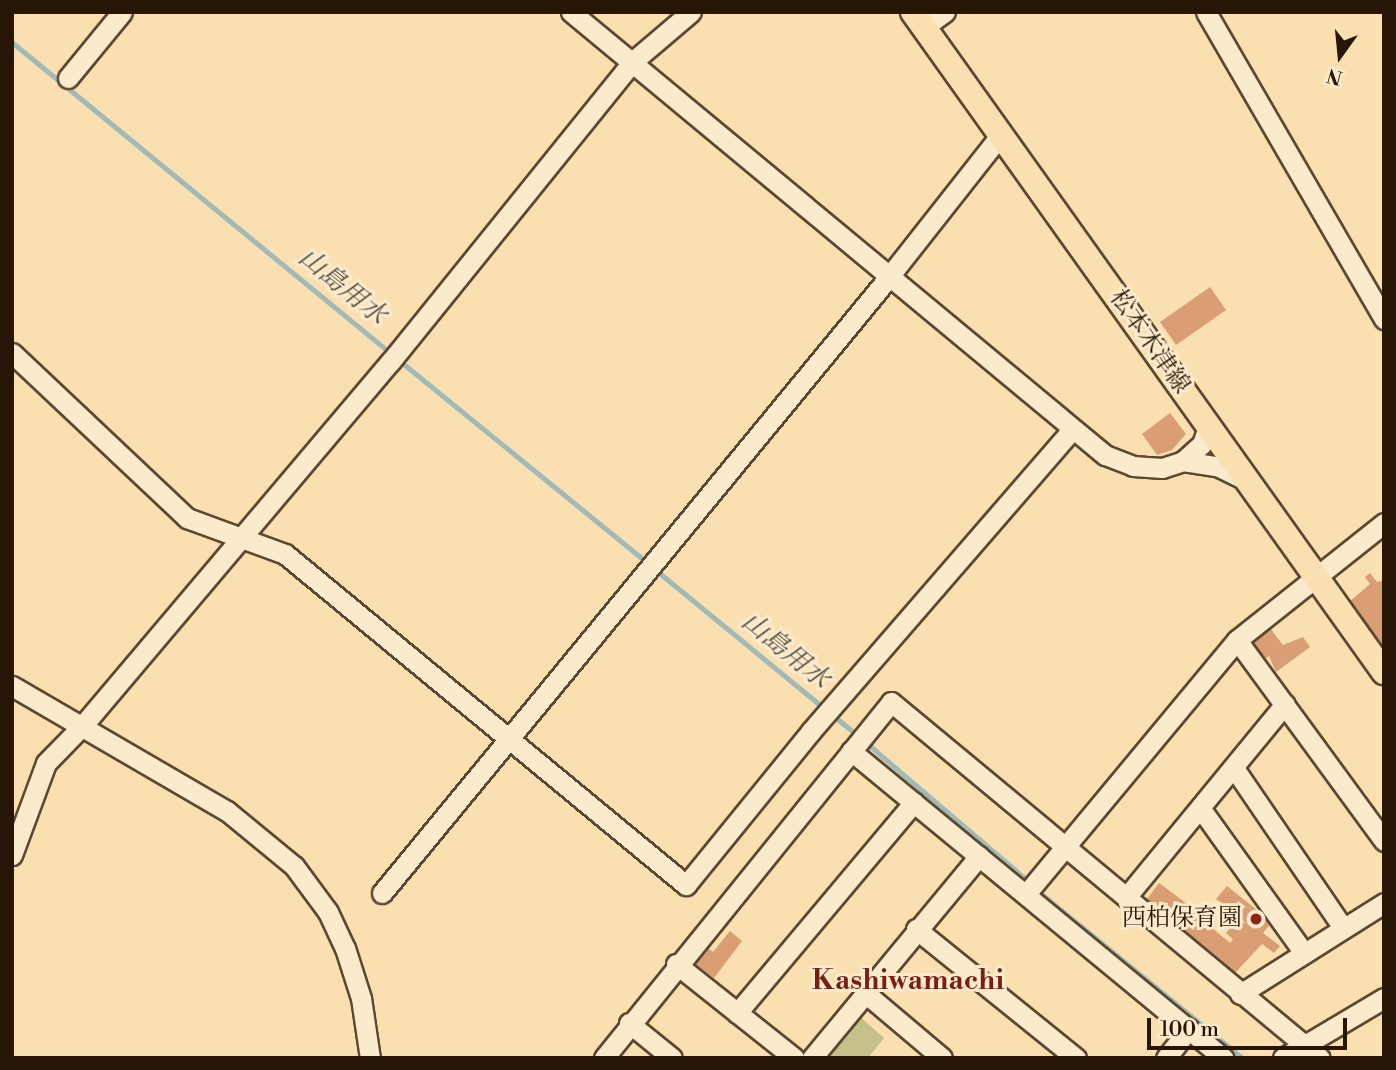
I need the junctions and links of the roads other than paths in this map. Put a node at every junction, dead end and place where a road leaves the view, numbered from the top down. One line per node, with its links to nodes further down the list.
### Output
1 (122, 12): 8 (street)
2 (571, 12): 7 (street)
3 (691, 12): 7 (street)
4 (944, 12): 6 (street)
5 (1206, 12): 11 (street)
6 (919, 19): 9 (main road, 松本木津線)
7 (632, 62): 10 (street); 18 (street)
8 (68, 78)
9 (1002, 133): 10 (street); 13 (main road, 松本木津線)
10 (888, 278): 14 (street); 25 (street)
11 (1382, 311)
12 (12, 353): 18 (street)
13 (1208, 426): 15 (street); 16 (main road, 松本木津線)
14 (1072, 430): 15 (street); 25 (street)
15 (1183, 461): 16 (street)
16 (1246, 480): 19 (main road, 松本木津線)
17 (1384, 523): 19 (street)
18 (242, 538): 24 (street); 25 (street)
19 (1314, 575): 20 (street); 21 (main road, 松本木津線)
20 (1237, 640): 23 (street); 31 (street)
21 (1384, 672)
22 (12, 686): 24 (street)
23 (1285, 704): 27 (street); 30 (street)
24 (84, 724): 32 (street); 49 (street)
25 (507, 738): 34 (street)
26 (851, 751): 28 (street); 31 (street); 41 (street)
27 (1234, 768): 29 (street); 38 (street)
28 (914, 802): 33 (street); 45 (street)
29 (1201, 809): 36 (street); 40 (street)
30 (1384, 841)
31 (1066, 846): 35 (street); 36 (street)
32 (12, 855)
33 (979, 856): 35 (street); 39 (street)
34 (382, 893)
35 (1026, 894): 47 (street)
36 (1128, 895): 43 (street)
37 (1384, 903): 38 (street)
38 (1343, 928): 40 (street)
39 (916, 929): 42 (street); 55 (street)
40 (1304, 953): 43 (street)
41 (676, 964): 45 (street); 46 (street)
42 (864, 992): 53 (street); 54 (street)
43 (1240, 994): 48 (street)
44 (1384, 998): 48 (street)
45 (737, 1013): 52 (street)
46 (629, 1023): 50 (street); 51 (street)
47 (1189, 1029): 56 (street); 57 (street)
48 (1303, 1044): 58 (street); 59 (street)
49 (370, 1058)
50 (604, 1058)
51 (672, 1058)
52 (794, 1058)
53 (812, 1058)
54 (942, 1058)
55 (1076, 1058)
56 (1166, 1058)
57 (1224, 1058)
58 (1283, 1058)
59 (1320, 1058)

